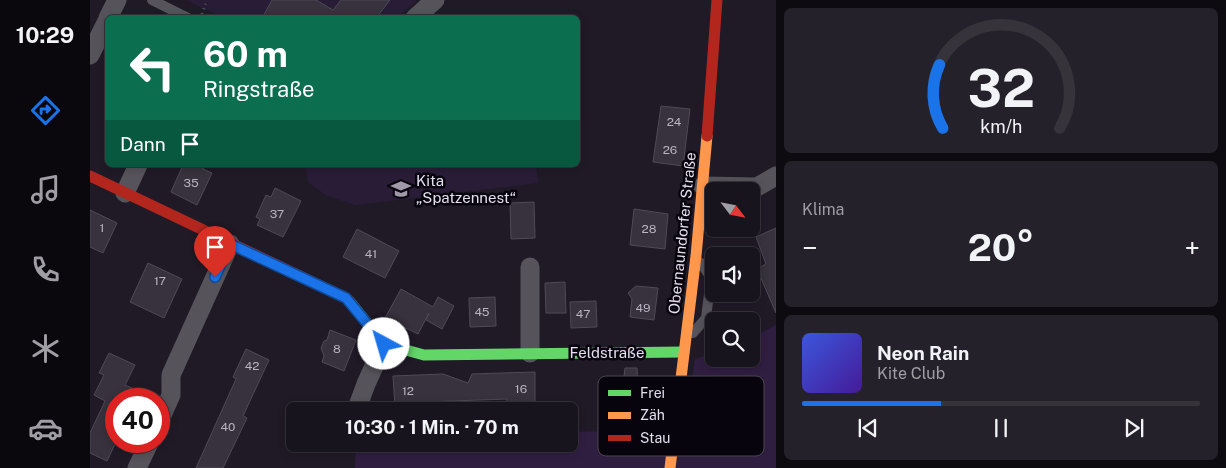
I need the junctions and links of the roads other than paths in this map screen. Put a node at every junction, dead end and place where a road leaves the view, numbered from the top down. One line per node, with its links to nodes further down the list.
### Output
1 (117, 0): 5 (street)
2 (152, 0): 6 (lane)
3 (435, 0): 7 (street)
4 (717, 0): 13 (street, Obernaundorfer Straße)
5 (110, 15)
6 (182, 15)
7 (418, 15)
8 (105, 24): 9 (street)
9 (90, 55)
10 (137, 167): 14 (street)
11 (90, 176): 14 (street)
12 (776, 176): 13 (street)
13 (703, 186): 16 (street, Obernaundorfer Straße)
14 (125, 193): 15 (street)
15 (230, 244): 18 (street); 22 (street)
16 (696, 256): 19 (street, Obernaundorfer Straße); 19 (lane)
17 (530, 267): 20 (street)
18 (384, 344): 20 (street, Feldstraße); 23 (street)
19 (685, 347): 20 (street, Feldstraße); 21 (street, Obernaundorfer Straße)
20 (530, 353)
21 (681, 376)
22 (170, 398)
23 (359, 402)
24 (144, 453): 25 (street)
25 (137, 468)

